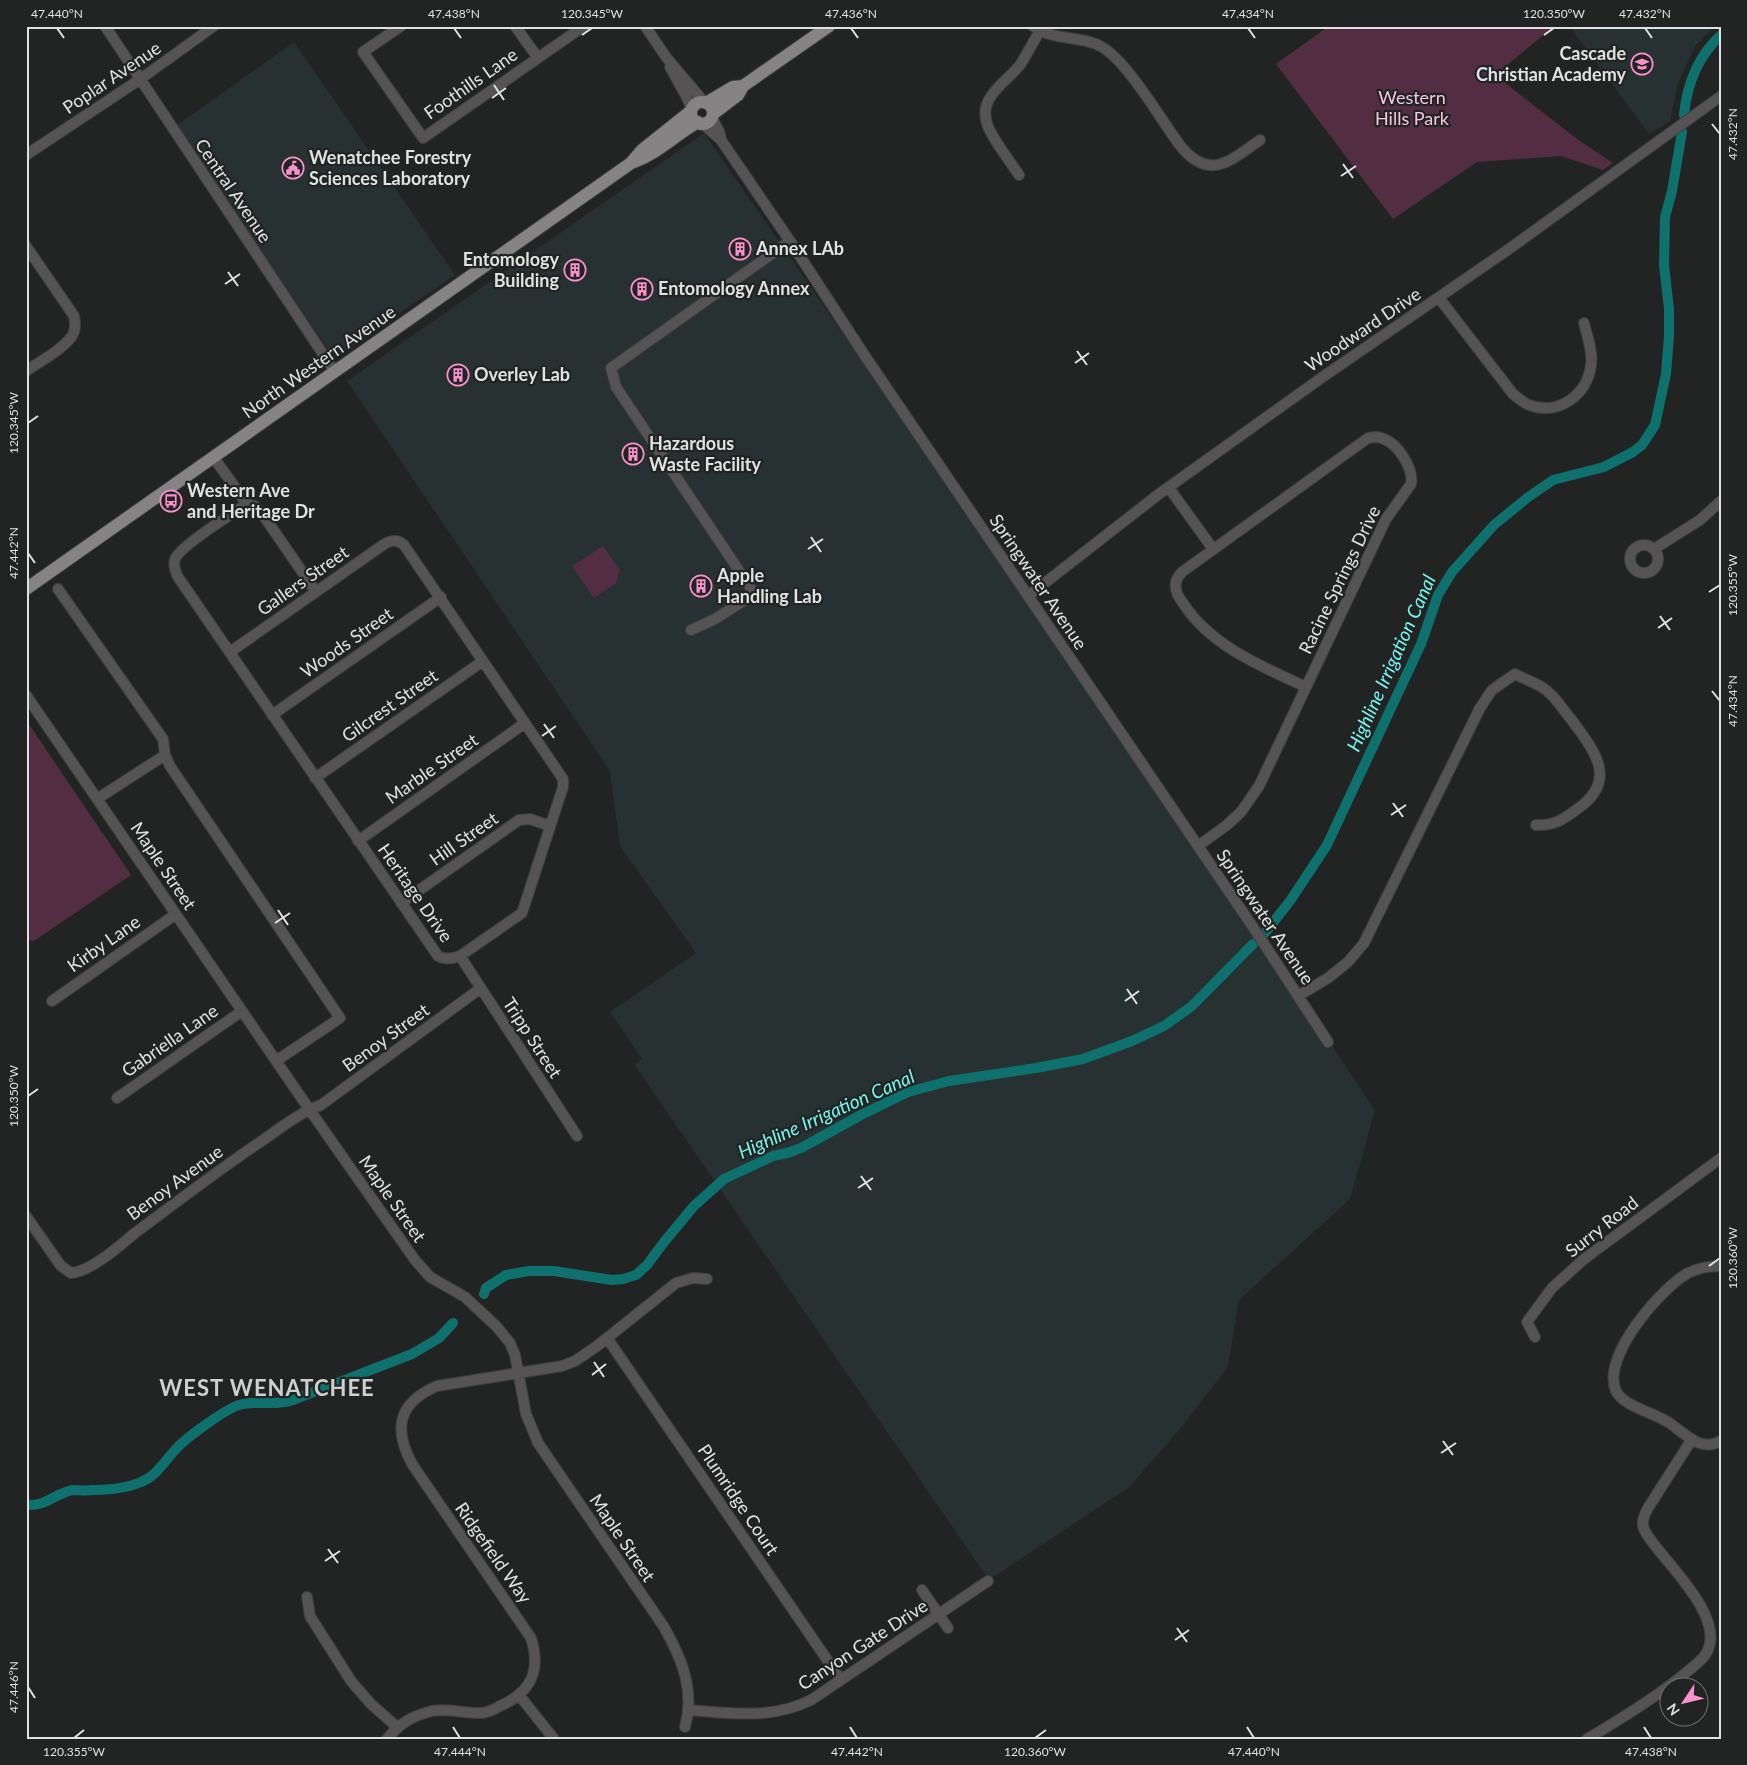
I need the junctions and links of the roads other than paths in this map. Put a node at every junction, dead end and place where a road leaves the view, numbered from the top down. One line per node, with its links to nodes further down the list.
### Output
1 (105, 26): 11 (street, Central Avenue)
2 (214, 26): 11 (street, Poplar Avenue)
3 (400, 26): 10 (street, Foothills Lane)
4 (516, 26): 10 (street, Foothills Lane)
5 (584, 26): 10 (street, Foothills Lane)
6 (645, 26): 9 (street, Springwater Avenue)
7 (829, 26): 12 (main road, North Western Avenue)
8 (1037, 29): 16 (street); 18 (street)
9 (666, 57): 14 (street, Springwater Avenue); 15 (street, Springwater Avenue)
10 (538, 58)
11 (139, 80): 17 (street, Poplar Avenue); 25 (street, Central Avenue)
12 (743, 86): 14 (main road, North Western Avenue); 15 (main road, North Western Avenue)
13 (1721, 96): 22 (street, Woodward Drive)
14 (705, 102): 15 (main road, North Western Avenue)
15 (701, 116): 19 (street, Springwater Avenue); 25 (main road, North Western Avenue)
16 (1260, 140)
17 (26, 156)
18 (1019, 175)
19 (790, 241): 36 (street, Springwater Avenue); 38 (street)
20 (26, 246): 21 (street)
21 (31, 262): 24 (street)
22 (1439, 298): 23 (street); 27 (street, Woodward Drive)
23 (1584, 323)
24 (26, 371)
25 (335, 372): 26 (main road, North Western Avenue)
26 (214, 458): 29 (street); 33 (main road, North Western Avenue)
27 (1168, 488): 32 (street); 36 (street, Woodward Drive)
28 (1721, 501): 31 (street)
29 (246, 504): 35 (street); 39 (street, Heritage Drive)
30 (397, 541): 35 (street, Gallers Street); 37 (street, Heritage Drive)
31 (1654, 548)
32 (1213, 549): 41 (street, Racine Springs Drive); 41 (street, Racine Springs Drive)
33 (26, 589)
34 (58, 589): 45 (street)
35 (316, 592): 39 (street, Gallers Street)
36 (1028, 596): 51 (street, Springwater Avenue)
37 (441, 597): 40 (street, Heritage Drive); 43 (street, Woods Street)
38 (691, 630)
39 (230, 652): 43 (street, Heritage Drive)
40 (483, 661): 44 (street, Heritage Drive); 46 (street, Gilcrest Street)
41 (1306, 687): 51 (street, Racine Springs Drive)
42 (26, 695): 47 (street, Maple Street)
43 (272, 715): 46 (street, Heritage Drive)
44 (525, 723): 49 (street, Heritage Drive); 50 (street, Marble Street)
45 (165, 755): 47 (street); 60 (street)
46 (315, 778): 50 (street, Heritage Drive)
47 (97, 799): 53 (street, Maple Street)
48 (1536, 825): 56 (street)
49 (550, 826): 52 (street, Hill Street); 54 (street, Heritage Drive)
50 (358, 841): 52 (street, Heritage Drive)
51 (1198, 846): 56 (street, Springwater Avenue)
52 (401, 903): 54 (street, Heritage Drive)
53 (176, 914): 57 (street, Kirby Lane); 58 (street, Maple Street)
54 (460, 956): 55 (street, Tripp Street)
55 (481, 988): 62 (street, Benoy Street); 63 (street, Tripp Street)
56 (1298, 996): 59 (street, Springwater Avenue)
57 (52, 1001)
58 (242, 1011): 60 (street, Maple Street); 61 (street, Gabriella Lane)
59 (1328, 1042)
60 (276, 1061): 62 (street, Maple Street)
61 (117, 1098)
62 (308, 1109): 65 (street, Benoy Avenue); 70 (street, Maple Street)
63 (577, 1136)
64 (1721, 1158): 68 (street, Surry Road)
65 (26, 1216)
66 (1721, 1266): 71 (street)
67 (707, 1279): 69 (street, Ridgefield Way)
68 (1535, 1337)
69 (608, 1338): 70 (street, Ridgefield Way); 78 (street, Plumridge Court)
70 (518, 1373): 79 (street, Ridgefield Way); 80 (street, Maple Street)
71 (1692, 1440): 72 (street); 85 (street)
72 (1721, 1441)
73 (988, 1581): 76 (street, Canyon Gate Drive)
74 (922, 1590): 76 (street)
75 (307, 1597): 81 (street)
76 (939, 1614): 77 (street); 78 (street, Canyon Gate Drive)
77 (948, 1628)
78 (841, 1680): 80 (street, Canyon Gate Drive)
79 (520, 1695): 81 (street, Ridgefield Way); 84 (street)
80 (688, 1710): 82 (street, Maple Street)
81 (397, 1726): 83 (street, Ridgefield Way)
82 (685, 1728)
83 (387, 1739)
84 (554, 1739)
85 (1587, 1739)

